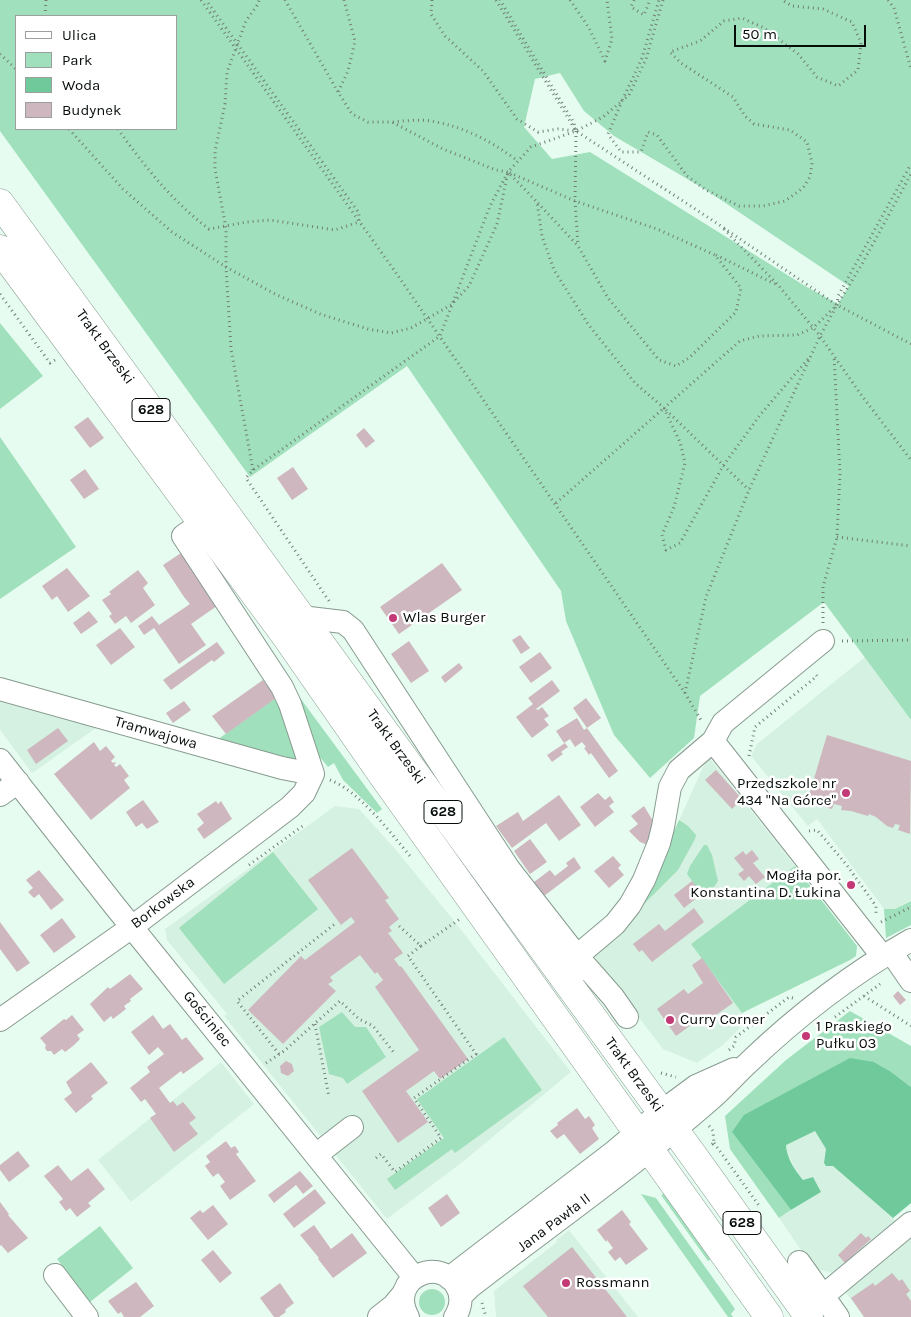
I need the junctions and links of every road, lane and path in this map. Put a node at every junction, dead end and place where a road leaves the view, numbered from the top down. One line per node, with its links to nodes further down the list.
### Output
1 (46, 0): 17 (path)
2 (200, 0): 19 (path)
3 (206, 0): 18 (path)
4 (258, 0): 18 (path)
5 (285, 0): 23 (path)
6 (344, 0): 23 (path)
7 (432, 0): 28 (path)
8 (498, 0): 28 (path)
9 (570, 0): 10 (path)
10 (606, 0)
11 (634, 0): 12 (path)
12 (650, 0)
13 (659, 0): 24 (path)
14 (663, 0): 24 (path)
15 (782, 0): 24 (path)
16 (888, 0): 22 (path)
17 (45, 15)
18 (237, 44): 19 (path); 36 (path)
19 (235, 49): 36 (path); 38 (path)
20 (0, 54): 21 (path)
21 (15, 68)
22 (911, 68)
23 (338, 92): 25 (path)
24 (622, 101): 28 (path)
25 (392, 122): 29 (path); 31 (path)
26 (69, 130): 42 (path)
27 (119, 130): 38 (path)
28 (576, 131): 29 (path); 33 (path); 37 (path)
29 (518, 161): 31 (path)
30 (911, 164): 44 (path)
31 (508, 172): 33 (path); 34 (path); 45 (path); 45 (path)
32 (911, 174): 44 (path)
33 (575, 201): 39 (path); 41 (path)
34 (537, 202): 39 (path); 53 (path)
35 (0, 204): 62 (main road, Trakt Brzeski / 628)
36 (358, 222): 38 (path); 46 (path)
37 (718, 224): 43 (path); 44 (path)
38 (226, 228): 42 (path)
39 (578, 246): 41 (path)
40 (0, 249): 59 (main road, Trakt Brzeski / 628)
41 (715, 255): 43 (path)
42 (226, 267): 46 (path); 56 (path)
43 (779, 286): 47 (path)
44 (837, 304): 47 (path); 49 (path); 50 (path)
45 (450, 305): 46 (path); 48 (path)
46 (427, 318): 48 (path)
47 (813, 328): 49 (path); 53 (path)
48 (440, 336): 56 (path); 58 (path)
49 (820, 336): 51 (path); 52 (path)
50 (911, 344)
51 (811, 356): 55 (path); 57 (path)
52 (834, 356): 54 (path); 60 (path)
53 (664, 408): 55 (path); 55 (path); 58 (path)
54 (911, 460)
55 (723, 466): 57 (path)
56 (253, 470): 63 (path)
57 (749, 490): 68 (path)
58 (556, 503): 68 (path)
59 (203, 522): 72 (street); 99 (main road, Trakt Brzeski / 628)
60 (838, 537): 61 (path); 65 (path)
61 (911, 546)
62 (301, 617): 63 (street); 86 (main road, Trakt Brzeski / 628)
63 (343, 622): 83 (street)
64 (911, 640): 65 (path)
65 (823, 641): 66 (street)
66 (802, 658): 69 (street); 70 (path)
67 (0, 689): 72 (street, Tramwajowa)
68 (685, 693): 69 (path)
69 (712, 741): 82 (street); 83 (street)
70 (748, 758)
71 (0, 760): 73 (street, Gościniec)
72 (313, 774): 79 (street, Borkowska)
73 (9, 788): 79 (street, Gościniec)
74 (806, 832): 75 (path)
75 (911, 907)
76 (464, 916): 81 (path)
77 (336, 923): 91 (path)
78 (399, 926): 81 (path)
79 (132, 927): 88 (street, Borkowska); 101 (street, Gościniec)
80 (911, 940): 82 (street)
81 (421, 946): 102 (path)
82 (887, 954): 84 (street); 97 (street)
83 (577, 956): 86 (street); 87 (street)
84 (911, 981)
85 (864, 996): 90 (path)
86 (585, 1007): 97 (main road, Trakt Brzeski / 628)
87 (627, 1017)
88 (0, 1020)
89 (315, 1024): 91 (path); 92 (path); 96 (path)
90 (911, 1026)
91 (279, 1054): 93 (path)
92 (395, 1054)
93 (262, 1066)
94 (658, 1072): 95 (path)
95 (675, 1077)
96 (329, 1096)
97 (668, 1121): 99 (street); 109 (main road, Trakt Brzeski / 628)
98 (352, 1127): 101 (street)
99 (643, 1142): 107 (street, Jana Pawła II); 110 (street, Jana Pawła II); 114 (main road, Trakt Brzeski / 628)
100 (714, 1143): 103 (path)
101 (316, 1155): 108 (street, Gościniec)
102 (376, 1158)
103 (765, 1214)
104 (911, 1223): 109 (street)
105 (799, 1262): 109 (street)
106 (55, 1275): 111 (street)
107 (449, 1278): 108 (street); 110 (street)
108 (409, 1286): 112 (street); 113 (street)
109 (816, 1307): 115 (street)
110 (460, 1310)
111 (87, 1317)
112 (378, 1317)
113 (408, 1317)
114 (769, 1317)
115 (838, 1317)

